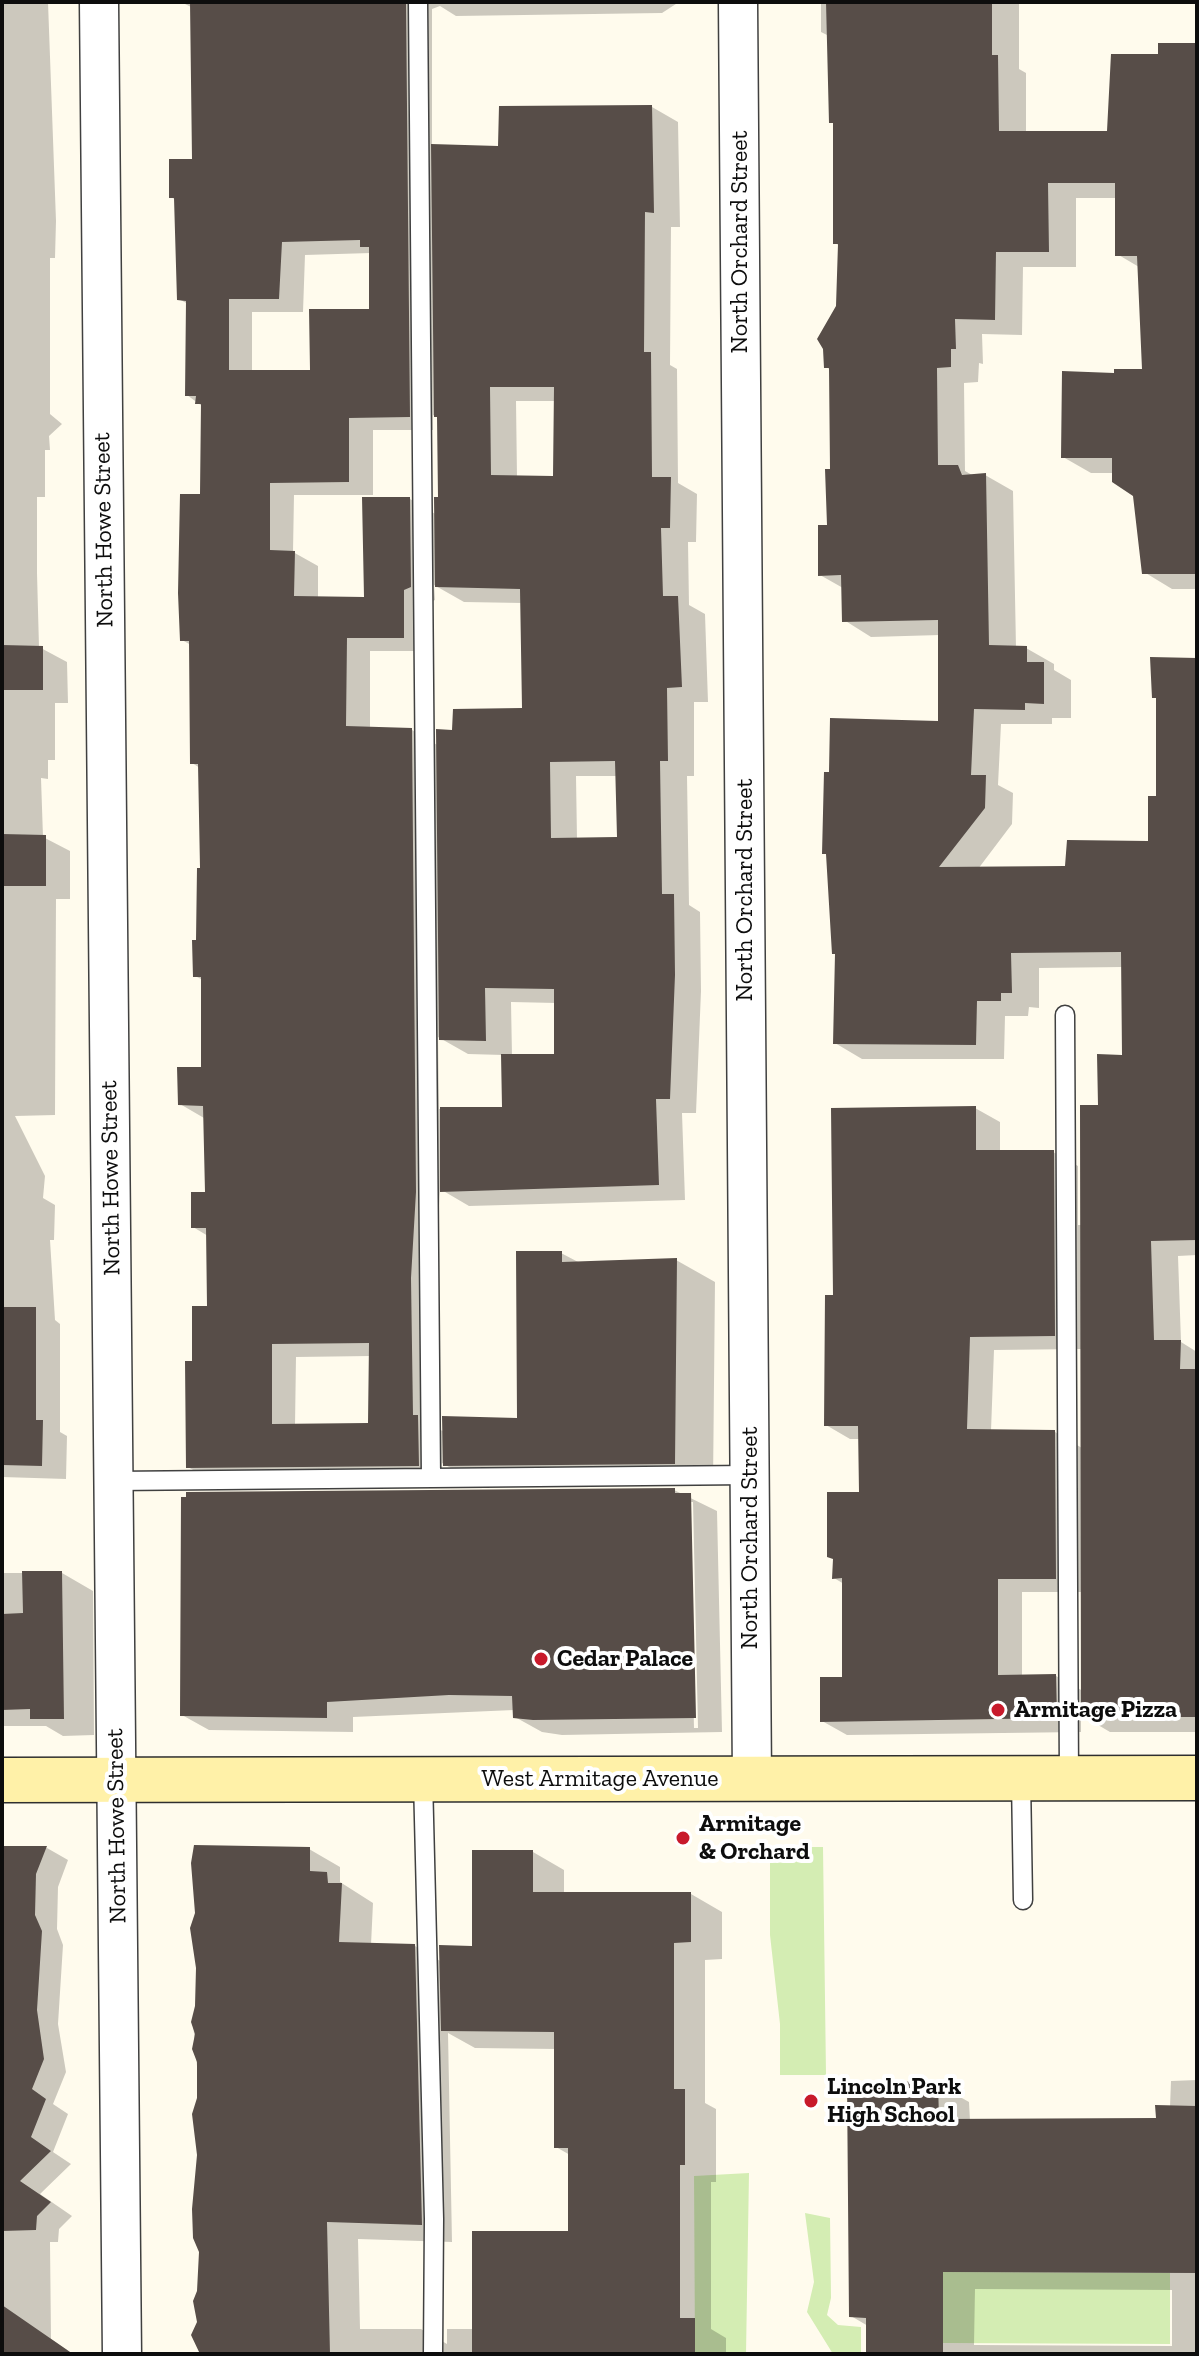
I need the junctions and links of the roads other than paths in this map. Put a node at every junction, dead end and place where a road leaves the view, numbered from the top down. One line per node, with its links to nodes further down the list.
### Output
1 (99, 2): 7 (street, North Howe Street)
2 (418, 2): 6 (lane)
3 (738, 2): 5 (street, North Orchard Street)
4 (1065, 1015): 9 (lane)
5 (750, 1475): 6 (lane); 12 (street, North Orchard Street)
6 (431, 1477): 7 (lane)
7 (114, 1481): 14 (street, North Howe Street)
8 (1021, 1778): 9 (street, West Armitage Avenue); 12 (street, West Armitage Avenue); 15 (lane)
9 (1069, 1778): 10 (street, West Armitage Avenue)
10 (1197, 1778)
11 (423, 1779): 12 (street, West Armitage Avenue); 14 (street, West Armitage Avenue); 17 (lane)
12 (752, 1779)
13 (2, 1780): 14 (street, West Armitage Avenue)
14 (116, 1780): 16 (street, North Howe Street)
15 (1023, 1900)
16 (122, 2354)
17 (433, 2354)

